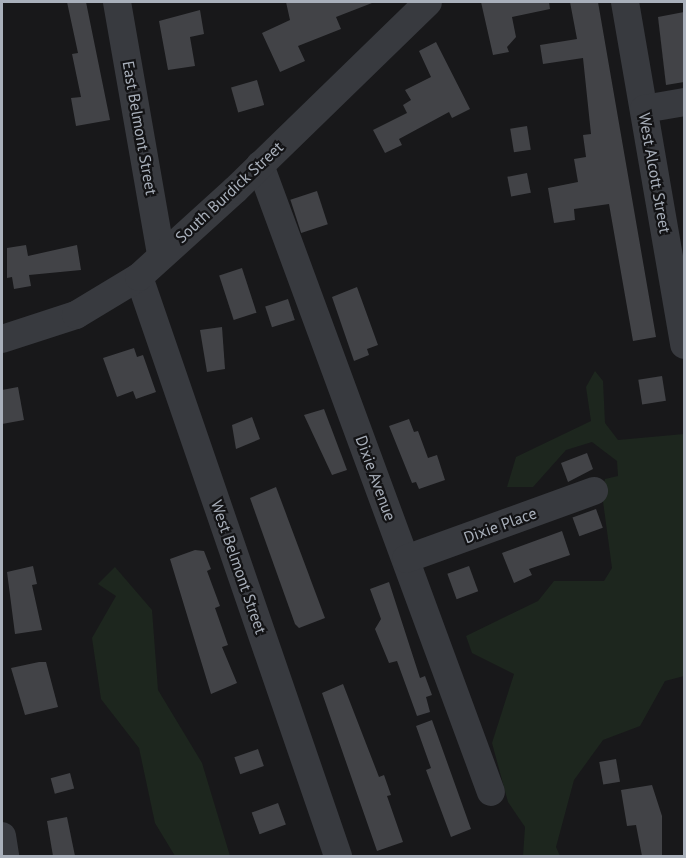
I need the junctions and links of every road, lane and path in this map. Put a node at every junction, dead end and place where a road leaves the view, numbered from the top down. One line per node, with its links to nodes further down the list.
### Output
1 (117, 2): 7 (street, East Belmont Street)
2 (428, 2): 6 (street, South Burdick Street)
3 (625, 2): 5 (street, West Alcott Street)
4 (684, 102): 5 (street)
5 (644, 109): 10 (street, West Alcott Street)
6 (260, 165): 7 (street, South Burdick Street); 12 (street, Dixie Avenue)
7 (161, 254): 8 (street, South Burdick Street)
8 (139, 277): 9 (street, South Burdick Street); 16 (street, West Belmont Street)
9 (2, 339)
10 (684, 345)
11 (594, 491): 12 (street, Dixie Place)
12 (406, 559): 13 (street, Dixie Avenue)
13 (491, 792)
14 (2, 836): 15 (street)
15 (5, 856)
16 (338, 856)

